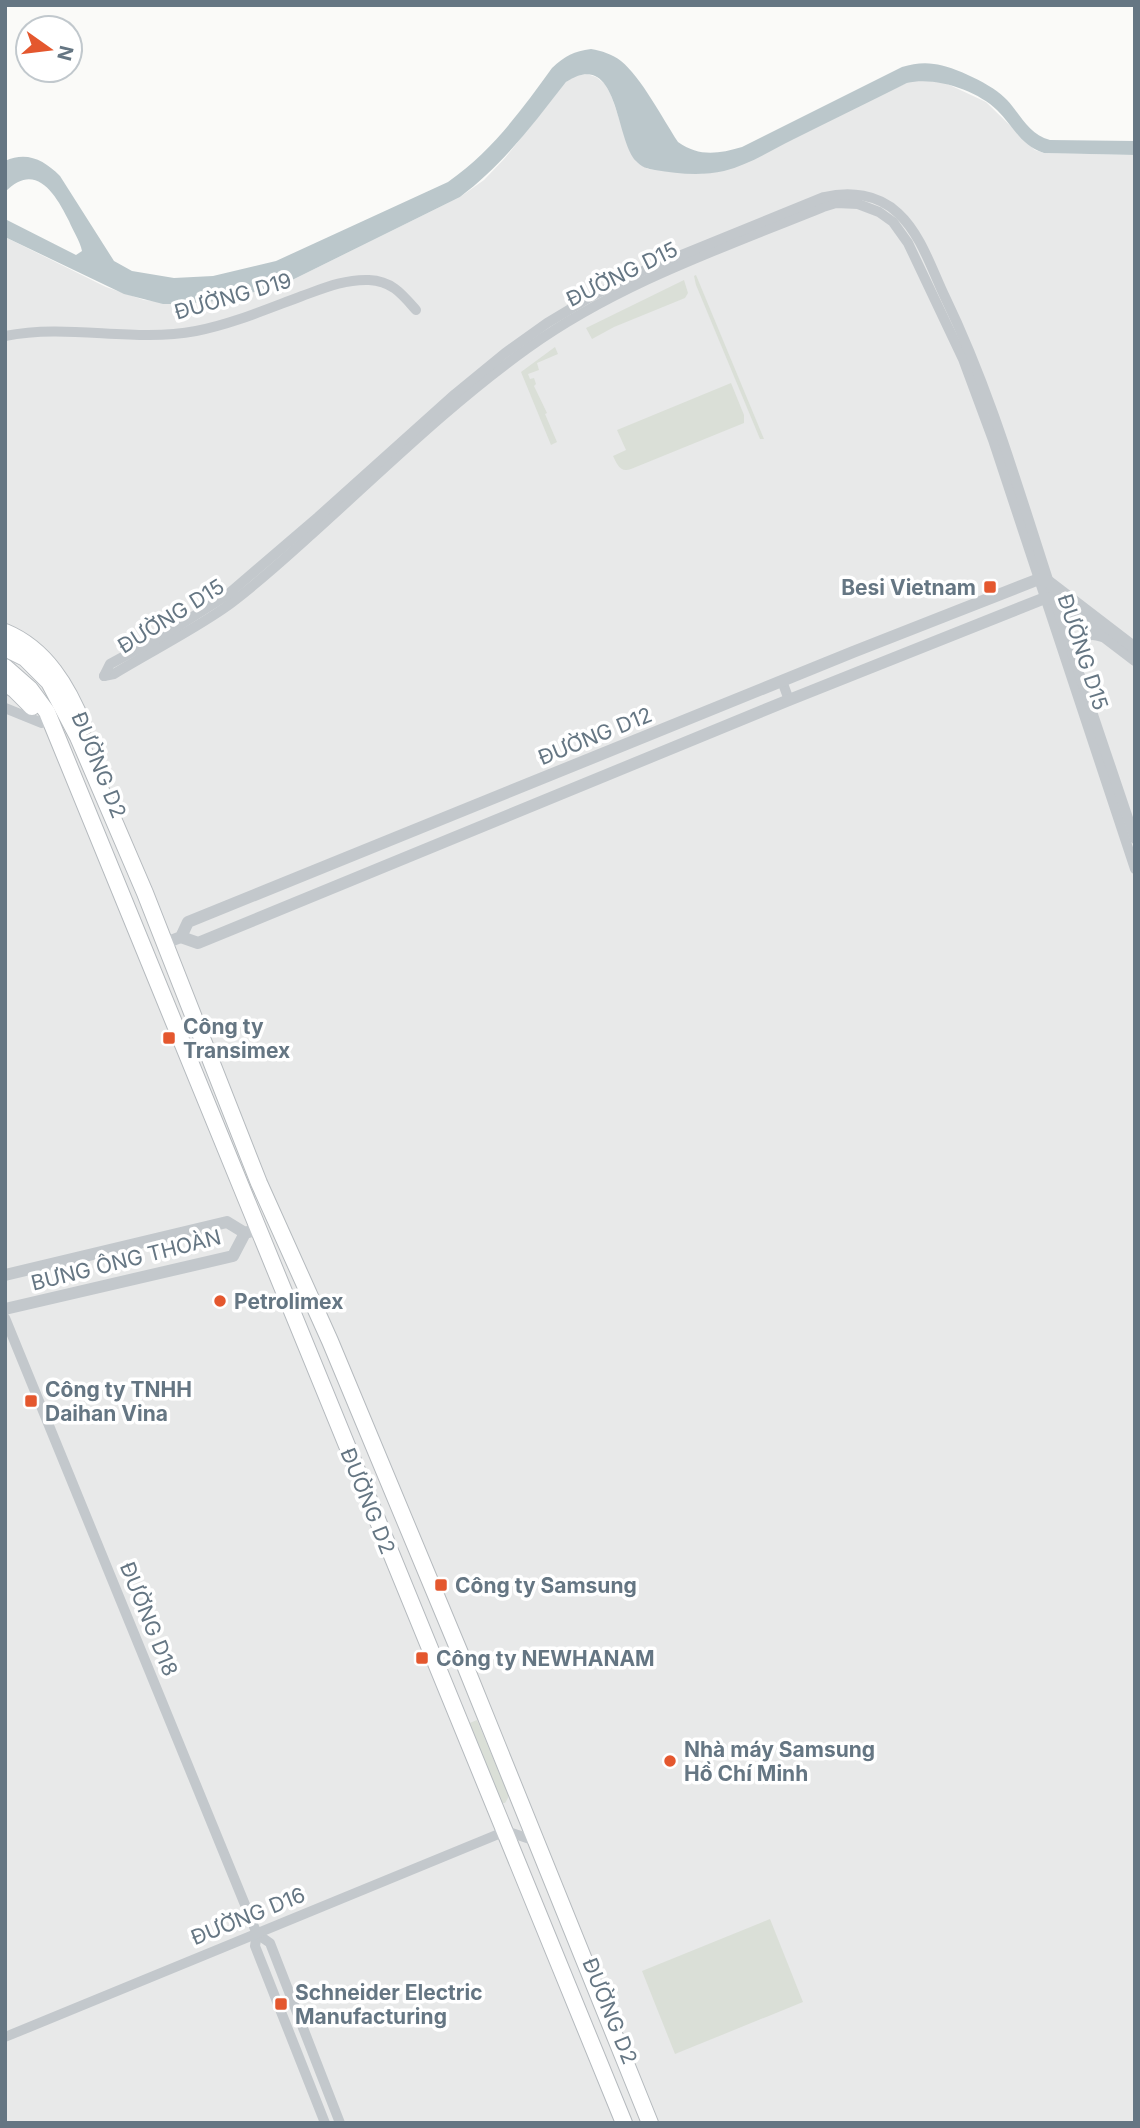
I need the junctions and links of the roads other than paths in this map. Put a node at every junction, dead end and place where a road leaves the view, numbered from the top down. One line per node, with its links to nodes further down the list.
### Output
1 (416, 310): 2 (street, ĐƯỜNG D19)
2 (5, 336)
3 (1044, 581): 3 (street, ĐƯỜNG D15); 4 (street, ĐƯỜNG D15); 8 (street); 12 (street, ĐƯỜNG D12)
4 (1050, 598): 6 (street); 9 (street, ĐƯỜNG D15); 14 (street, ĐƯỜNG D12); 18 (street, ĐƯỜNG D15)
5 (5, 632): 20 (main road, ĐƯỜNG D2)
6 (1104, 637): 9 (street); 10 (street)
7 (5, 648): 20 (main road, ĐƯỜNG D2)
8 (1135, 648)
9 (1073, 654): 17 (street, ĐƯỜNG D15)
10 (1135, 660)
11 (5, 667): 19 (main road, ĐƯỜNG D2)
12 (782, 681): 14 (street); 21 (street, ĐƯỜNG D12)
13 (5, 683): 16 (main road, ĐƯỜNG D2)
14 (789, 700): 21 (street, ĐƯỜNG D12)
15 (5, 708): 16 (street)
16 (42, 723): 19 (main road, ĐƯỜNG D2)
17 (1135, 839)
18 (1135, 869)
19 (121, 900): 23 (main road, ĐƯỜNG D2)
20 (156, 922): 22 (main road, ĐƯỜNG D2)
21 (181, 937): 22 (street, ĐƯỜNG D12)
22 (165, 943): 23 (main road); 24 (main road, ĐƯỜNG D2)
23 (142, 951): 25 (main road, ĐƯỜNG D2)
24 (276, 1222): 25 (main road); 30 (main road, ĐƯỜNG D2)
25 (252, 1231): 26 (street, BƯNG ÔNG THOÀN); 27 (street, BƯNG ÔNG THOÀN); 29 (main road, ĐƯỜNG D2)
26 (5, 1275)
27 (5, 1309)
28 (5, 1318): 31 (street, ĐƯỜNG D18)
29 (506, 1831): 30 (street); 31 (street, ĐƯỜNG D16); 33 (main road, ĐƯỜNG D2)
30 (536, 1841): 34 (main road, ĐƯỜNG D2)
31 (257, 1934): 32 (street, ĐƯỜNG D16); 35 (street, ĐƯỜNG D18); 36 (street, ĐƯỜNG D18)
32 (5, 2037)
33 (603, 2071): 37 (main road, ĐƯỜNG D2); 38 (main road, ĐƯỜNG D2)
34 (647, 2116)
35 (325, 2123)
36 (340, 2123)
37 (616, 2123)
38 (624, 2123)

